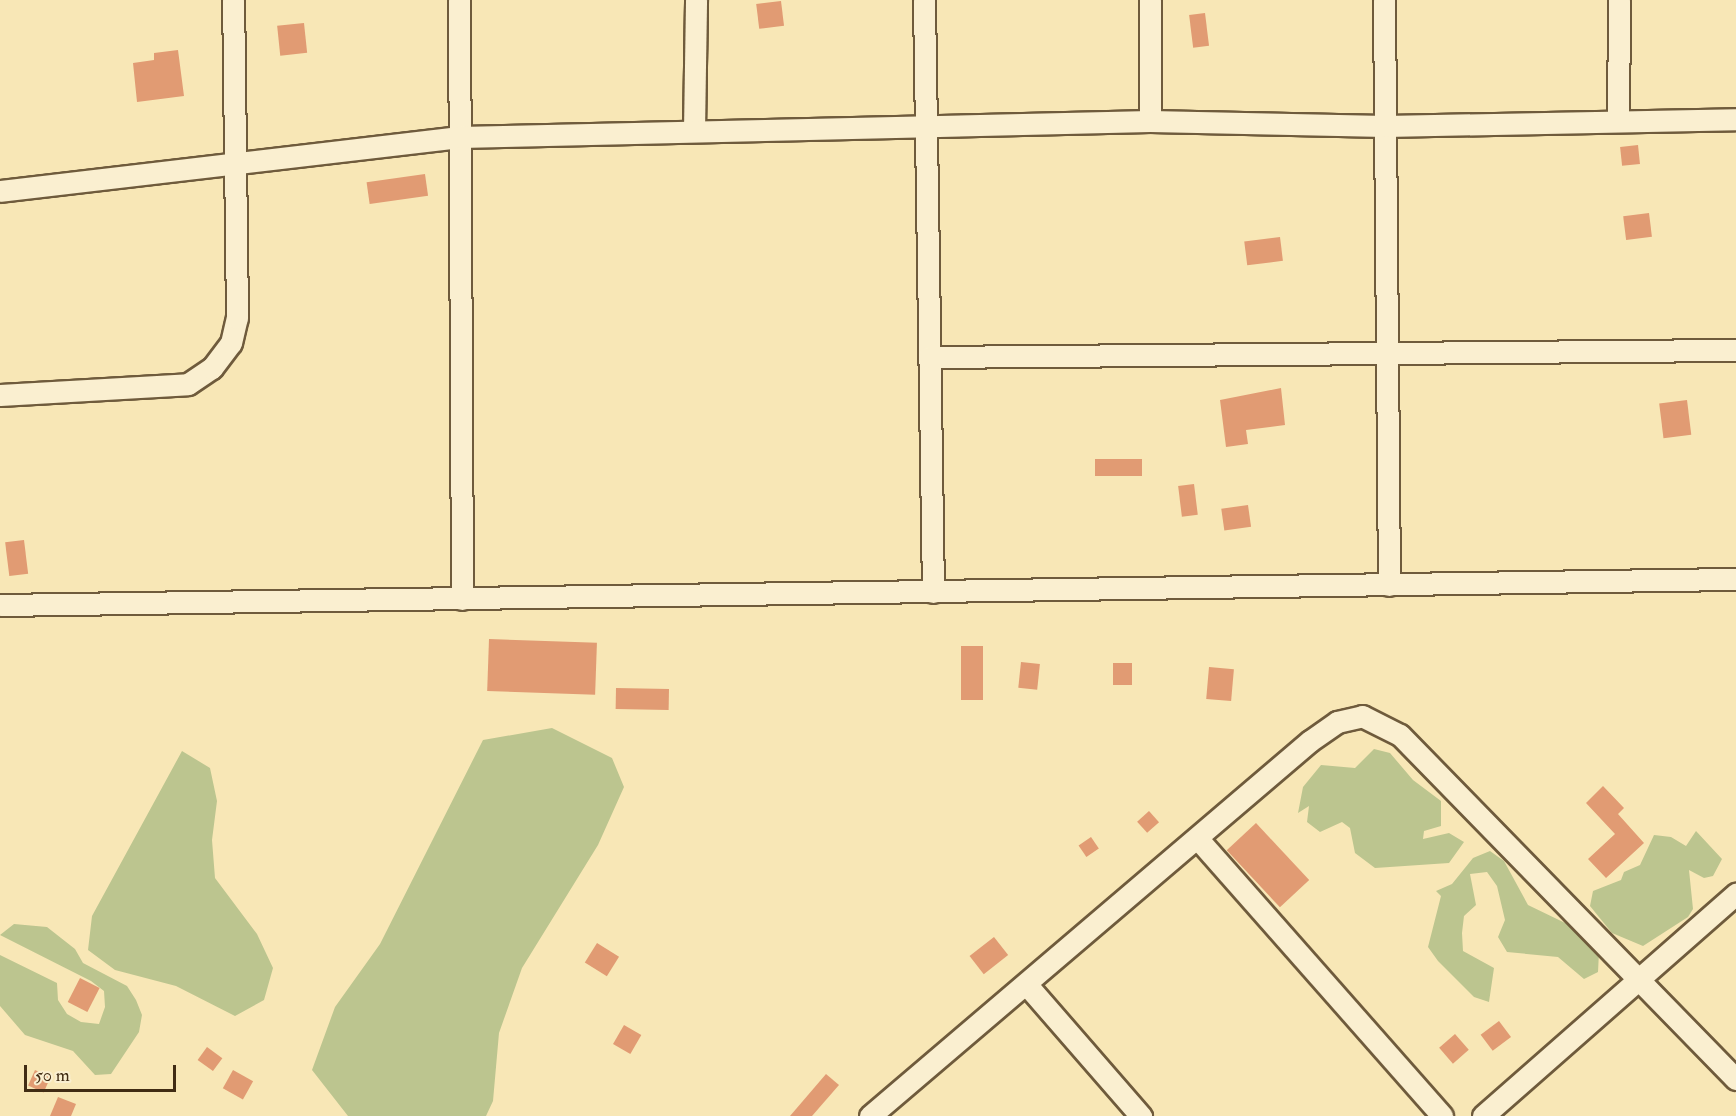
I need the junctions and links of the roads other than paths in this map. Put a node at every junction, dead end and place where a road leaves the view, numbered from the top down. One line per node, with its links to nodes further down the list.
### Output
1 (232, 0): 15 (street)
2 (459, 0): 14 (street)
3 (696, 0): 13 (street)
4 (924, 0): 11 (street)
5 (1150, 0): 9 (street)
6 (1384, 0): 12 (street)
7 (1619, 0): 10 (street)
8 (1736, 119): 10 (street)
9 (1150, 121): 11 (street); 12 (street)
10 (1618, 121): 12 (street)
11 (926, 125): 13 (street); 19 (street)
12 (1385, 126): 18 (street)
13 (694, 130): 14 (street)
14 (460, 137): 15 (street); 24 (street)
15 (231, 165): 16 (street); 20 (street)
16 (0, 191)
17 (1736, 351): 18 (street)
18 (1387, 354): 19 (street); 22 (street)
19 (929, 357): 23 (street)
20 (0, 395)
21 (1736, 579): 22 (street)
22 (1389, 585): 23 (street)
23 (933, 592): 24 (street)
24 (462, 599): 25 (street)
25 (0, 606)
26 (1198, 839): 28 (street); 29 (street); 33 (street)
27 (1736, 894): 28 (street)
28 (1634, 979): 30 (street); 34 (street)
29 (1027, 985): 31 (street); 32 (street)
30 (1736, 1079)
31 (870, 1116)
32 (1141, 1116)
33 (1442, 1116)
34 (1483, 1116)

